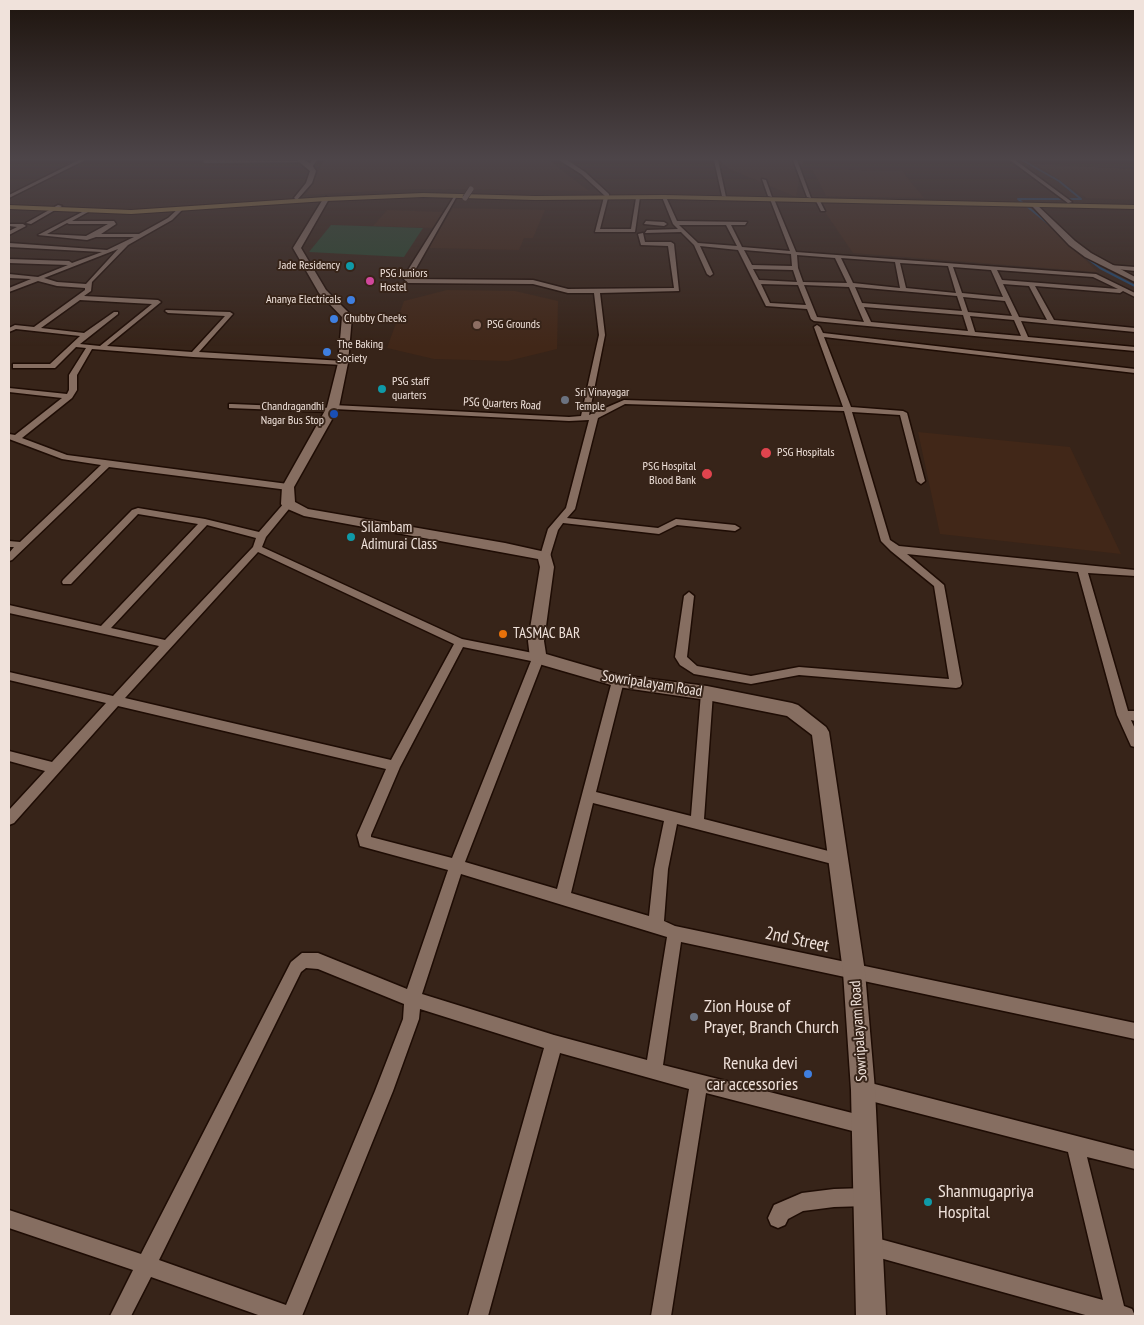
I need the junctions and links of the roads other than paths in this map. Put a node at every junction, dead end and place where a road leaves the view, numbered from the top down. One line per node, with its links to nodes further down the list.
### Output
1 (67, 222): 16 (street); 17 (street)
2 (165, 222): 18 (street)
3 (312, 222): 73 (street)
4 (440, 222): 47 (street)
5 (600, 222): 6 (street)
6 (634, 222)
7 (781, 222): 25 (street)
8 (1050, 222): 32 (street)
9 (728, 223): 10 (street); 12 (street); 23 (street)
10 (745, 223)
11 (646, 224): 12 (street)
12 (676, 224): 14 (street)
13 (9, 225): 15 (street)
14 (682, 230): 20 (street); 47 (street)
15 (9, 234)
16 (41, 235): 17 (street); 22 (street)
17 (95, 235): 18 (street)
18 (142, 236): 19 (street)
19 (126, 244): 24 (street); 45 (street)
20 (696, 244): 23 (street); 36 (street)
21 (9, 245): 22 (street)
22 (22, 246): 24 (street)
23 (741, 247): 25 (street); 31 (street)
24 (109, 250): 29 (street)
25 (794, 252): 26 (street); 33 (street)
26 (837, 255): 27 (street); 44 (street)
27 (897, 260): 30 (street); 48 (street)
28 (9, 261): 29 (street)
29 (74, 263): 38 (street)
30 (950, 265): 34 (street); 50 (street)
31 (749, 267): 33 (street); 40 (street)
32 (1109, 267): 35 (street); 39 (street)
33 (795, 268): 42 (street)
34 (993, 268): 41 (street); 49 (street)
35 (1135, 269)
36 (710, 274)
37 (9, 276): 38 (street)
38 (36, 278): 45 (street); 46 (street)
39 (1135, 280)
40 (756, 282): 42 (street); 55 (street)
41 (1000, 282): 43 (street); 53 (street)
42 (801, 283): 44 (street); 55 (street)
43 (1031, 284): 49 (street); 60 (street)
44 (851, 285): 48 (street); 54 (street)
45 (89, 286): 52 (street)
46 (9, 290)
47 (597, 290): 87 (street)
48 (903, 290): 50 (street)
49 (1128, 292): 51 (street)
50 (959, 295): 53 (street); 58 (street)
51 (1135, 295)
52 (80, 298): 62 (street); 70 (street)
53 (1008, 299): 59 (street)
54 (860, 306): 58 (street); 61 (street)
55 (810, 307): 61 (street)
56 (168, 311): 72 (street)
57 (116, 313): 66 (street)
58 (966, 313): 59 (street); 65 (street)
59 (1017, 318): 60 (street); 67 (street)
60 (1052, 322): 64 (street)
61 (868, 324): 65 (street)
62 (35, 329): 63 (street); 66 (street)
63 (9, 330)
64 (1135, 330)
65 (972, 333): 67 (street)
66 (85, 335): 68 (street)
67 (1026, 338): 71 (street)
68 (74, 345): 69 (street); 78 (street)
69 (90, 347): 70 (street); 74 (street)
70 (101, 348): 72 (street)
71 (1135, 349)
72 (193, 355): 73 (street)
73 (343, 363): 84 (street)
74 (81, 364): 76 (street); 82 (street)
75 (62, 365): 78 (street)
76 (71, 365)
77 (12, 366): 78 (street); 80 (street)
78 (52, 366)
79 (1135, 371): 85 (street)
80 (9, 372)
81 (9, 390): 82 (street)
82 (69, 396): 88 (street)
83 (232, 406): 84 (street, PSG Quarters Road)
84 (332, 408): 87 (street, PSG Quarters Road); 91 (street)
85 (846, 409): 86 (street, PSG Quarters Road); 90 (street, PSG Quarters Road); 99 (street)
86 (594, 417): 87 (street, PSG Quarters Road); 92 (street)
87 (584, 418)
88 (13, 437): 89 (street)
89 (107, 464): 91 (street); 97 (street)
90 (921, 481)
91 (288, 496): 95 (street); 100 (street)
92 (562, 520): 94 (street); 100 (street)
93 (205, 522): 95 (street); 104 (street); 107 (street)
94 (734, 528)
95 (261, 536): 98 (street)
96 (9, 544): 97 (street)
97 (22, 545): 101 (street)
98 (257, 548): 108 (street); 109 (street)
99 (894, 549): 102 (street); 105 (street)
100 (544, 556): 110 (street)
101 (9, 558)
102 (1082, 569): 103 (street); 115 (street)
103 (1135, 573)
104 (67, 582)
105 (689, 596)
106 (9, 609): 107 (street)
107 (103, 630): 109 (street)
108 (460, 642): 110 (street); 118 (street)
109 (166, 644): 114 (street)
110 (538, 658): 112 (street, Sowripalayam Road); 125 (street)
111 (9, 676): 114 (street)
112 (618, 681): 113 (street, Sowripalayam Road); 120 (street)
113 (707, 693): 123 (street); 124 (street, Sowripalayam Road)
114 (115, 701): 118 (street); 119 (street)
115 (1129, 716): 116 (street)
116 (1135, 742)
117 (9, 756): 119 (street)
118 (394, 766): 125 (street, 2nd Street)
119 (54, 768): 121 (street)
120 (588, 796): 122 (street); 126 (street)
121 (9, 819)
122 (671, 819): 123 (street); 127 (street)
123 (697, 825): 124 (street)
124 (840, 860): 129 (street, Sowripalayam Road)
125 (457, 866): 126 (street, 2nd Street); 130 (street)
126 (562, 898): 127 (street, 2nd Street)
127 (656, 925): 128 (street, 2nd Street)
128 (676, 933): 129 (street, 2nd Street); 133 (street)
129 (854, 972): 131 (street, 2nd Street); 135 (street, Sowripalayam Road)
130 (412, 999): 132 (street); 143 (street); 147 (street)
131 (1135, 1031)
132 (554, 1043): 133 (street); 148 (street)
133 (654, 1070): 134 (street)
134 (699, 1083): 136 (street); 149 (street)
135 (863, 1090): 136 (street, Sowripalayam Road); 137 (street)
136 (864, 1126): 139 (street, Sowripalayam Road)
137 (1074, 1144): 138 (street); 144 (street)
138 (1135, 1160)
139 (867, 1197): 140 (street); 142 (street, Sowripalayam Road)
140 (778, 1218)
141 (9, 1219): 143 (street)
142 (868, 1246): 144 (street); 150 (street, Sowripalayam Road)
143 (146, 1265): 145 (street); 146 (street)
144 (1121, 1315)
145 (120, 1316)
146 (288, 1316)
147 (292, 1316)
148 (478, 1316)
149 (661, 1316)
150 (871, 1316)

